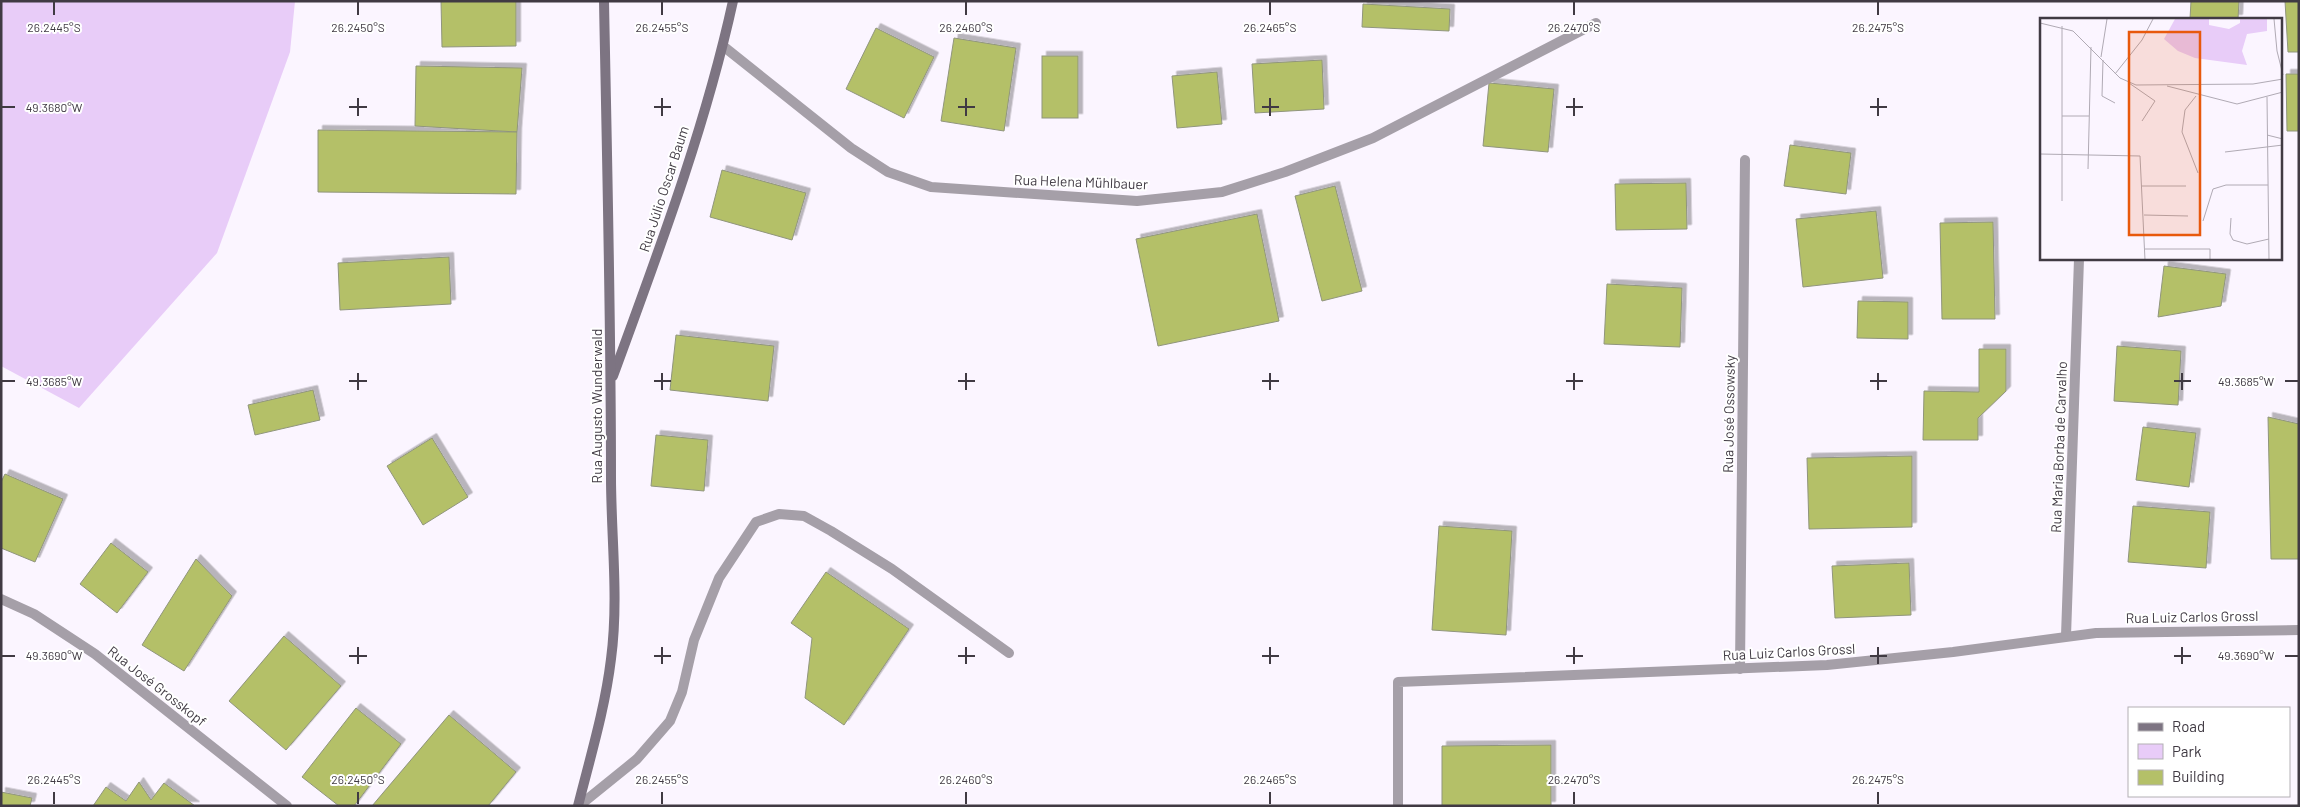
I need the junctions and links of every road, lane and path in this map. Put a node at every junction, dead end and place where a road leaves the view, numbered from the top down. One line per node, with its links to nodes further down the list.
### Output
1 (604, 1): 7 (main road, Rua Augusto Wunderwald)
2 (733, 1): 4 (main road, Rua Júlio Oscar Baum)
3 (1596, 23): 4 (street, Rua Helena Mühlbauer)
4 (723, 46): 7 (main road, Rua Júlio Oscar Baum)
5 (1745, 160): 12 (street, Rua José Ossowsky)
6 (2079, 260): 10 (street, Rua Maria Borba de Carvalho)
7 (611, 381): 14 (main road, Rua Augusto Wunderwald)
8 (1, 599): 13 (street, Rua José Grosskopf)
9 (2299, 630): 10 (street, Rua Luiz Carlos Grossl)
10 (2066, 636): 12 (street, Rua Luiz Carlos Grossl)
11 (1010, 653): 14 (street)
12 (1740, 669): 15 (street, Rua Luiz Carlos Grossl)
13 (287, 806)
14 (578, 806)
15 (1398, 806)

